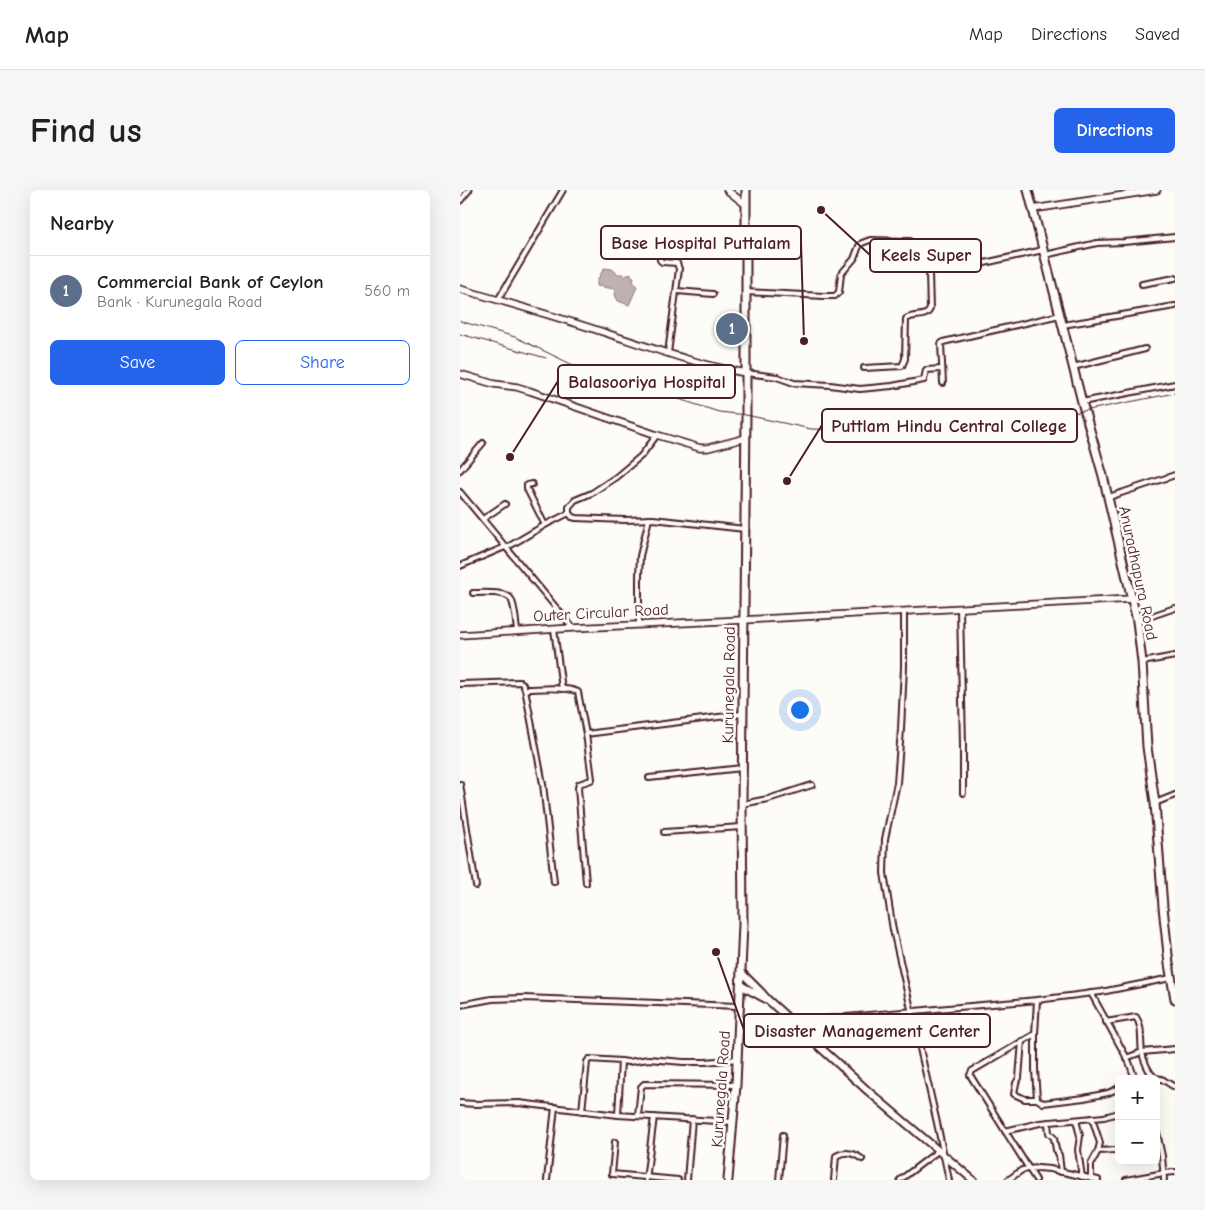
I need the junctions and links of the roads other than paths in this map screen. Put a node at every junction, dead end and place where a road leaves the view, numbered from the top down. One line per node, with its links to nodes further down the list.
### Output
1 (469, 190): 8 (street)
2 (563, 190): 21 (street)
3 (727, 190): 9 (street)
4 (746, 190): 9 (highway, Kurunegala Road)
5 (1028, 190): 10 (highway, Anuradhapura Road)
6 (1157, 190): 7 (street)
7 (1133, 192): 10 (street)
8 (460, 201)
9 (745, 204): 19 (highway, Kurunegala Road)
10 (1032, 209): 13 (highway, Anuradhapura Road)
11 (606, 234): 18 (street)
12 (1175, 237): 13 (street)
13 (1044, 252): 14 (street); 23 (highway, Anuradhapura Road)
14 (980, 264)
15 (1175, 278): 16 (street)
16 (1142, 284)
17 (460, 289): 21 (street)
18 (677, 291): 20 (street); 26 (street)
19 (745, 292): 28 (street); 30 (highway, Kurunegala Road)
20 (713, 294)
21 (498, 300): 26 (street)
22 (1175, 306): 24 (street)
23 (1060, 315): 24 (highway, Anuradhapura Road); 29 (street)
24 (1063, 325): 27 (highway, Anuradhapura Road)
25 (1145, 349): 27 (street)
26 (668, 353): 30 (street)
27 (1073, 367): 34 (highway, Anuradhapura Road)
28 (864, 368)
29 (942, 369): 30 (street); 32 (street)
30 (746, 373): 36 (highway, Kurunegala Road)
31 (460, 374): 35 (street)
32 (943, 382)
33 (1175, 384): 34 (street)
34 (1082, 402): 42 (highway, Anuradhapura Road)
35 (657, 435): 36 (street); 44 (street)
36 (746, 438): 48 (highway, Kurunegala Road)
37 (483, 443): 38 (street)
38 (460, 470)
39 (1175, 474): 42 (street)
40 (532, 484): 47 (street)
41 (460, 492): 45 (street)
42 (1108, 498): 52 (highway, Anuradhapura Road)
43 (505, 504): 45 (street)
44 (569, 513): 46 (street); 47 (street)
45 (483, 519): 49 (street)
46 (649, 519): 48 (street); 58 (street)
47 (545, 525): 49 (street)
48 (744, 529): 56 (highway, Kurunegala Road)
49 (506, 547): 50 (street); 59 (street)
50 (460, 566)
51 (473, 593): 61 (street)
52 (1132, 599): 54 (street, Outer Circular Road); 57 (highway, Anuradhapura Road)
53 (1175, 608): 57 (street)
54 (960, 609): 55 (street, Outer Circular Road); 74 (street)
55 (904, 612): 56 (street, Outer Circular Road); 93 (street)
56 (744, 620): 58 (street, Outer Circular Road); 68 (highway, Kurunegala Road)
57 (1137, 621): 64 (highway, Anuradhapura Road)
58 (639, 625): 59 (street, Outer Circular Road)
59 (573, 628): 60 (street, Outer Circular Road)
60 (554, 629): 61 (street, Outer Circular Road); 67 (street)
61 (517, 631): 62 (street, Outer Circular Road)
62 (460, 635)
63 (1175, 656): 64 (street)
64 (1142, 662): 76 (highway, Anuradhapura Road)
65 (460, 684): 66 (street)
66 (525, 688): 67 (street); 80 (street)
67 (562, 689): 69 (street)
68 (742, 714): 69 (street); 70 (highway, Kurunegala Road)
69 (586, 734): 81 (street)
70 (742, 768): 71 (street); 77 (highway, Kurunegala Road)
71 (649, 778)
72 (460, 784): 82 (street)
73 (812, 785): 77 (street)
74 (963, 793)
75 (1175, 795): 76 (street)
76 (1155, 803): 83 (highway, Anuradhapura Road)
77 (742, 804): 78 (highway, Kurunegala Road)
78 (742, 827): 79 (street); 84 (highway, Kurunegala Road)
79 (664, 832)
80 (554, 882)
81 (586, 883)
82 (476, 886)
83 (1172, 964): 85 (highway, Anuradhapura Road)
84 (741, 972): 86 (highway, Kurunegala Road); 88 (main road)
85 (1171, 978): 87 (street); 89 (highway, Anuradhapura Road)
86 (740, 986): 88 (main road); 92 (highway, Kurunegala Road)
87 (1091, 993): 90 (street); 94 (street)
88 (767, 999): 95 (main road)
89 (1175, 999)
90 (1037, 1000): 93 (street); 96 (street)
91 (460, 1005): 92 (street)
92 (739, 1006): 101 (highway, Kurunegala Road)
93 (912, 1012): 95 (street); 126 (street)
94 (1106, 1022): 99 (street); 100 (street)
95 (796, 1025): 126 (main road)
96 (1035, 1034): 97 (street); 107 (street)
97 (1022, 1041): 107 (street); 120 (street)
98 (1175, 1049): 99 (street)
99 (1142, 1052): 100 (street); 105 (street)
100 (1126, 1058): 103 (street)
101 (737, 1059): 102 (street); 104 (highway, Kurunegala Road)
102 (621, 1061): 110 (street); 112 (street)
103 (1134, 1075)
104 (736, 1086): 113 (street); 118 (highway, Kurunegala Road)
105 (1175, 1087)
106 (1115, 1090): 107 (street)
107 (1037, 1099)
108 (460, 1103): 109 (street)
109 (555, 1107): 110 (street); 137 (street)
110 (582, 1112): 112 (street)
111 (1115, 1114): 115 (street)
112 (618, 1115): 113 (street)
113 (638, 1116): 114 (street)
114 (654, 1117): 116 (street); 136 (street)
115 (1092, 1118): 117 (street); 125 (street)
116 (692, 1119): 118 (street); 140 (street)
117 (1076, 1120): 119 (street); 133 (street)
118 (734, 1122): 141 (highway, Kurunegala Road)
119 (1048, 1122): 120 (street); 129 (street)
120 (1005, 1131): 128 (street)
121 (783, 1134): 142 (street)
122 (615, 1142): 132 (street)
123 (1160, 1143): 131 (street)
124 (1115, 1150): 125 (street)
125 (1098, 1151): 134 (street)
126 (941, 1153): 144 (street); 145 (street); 146 (main road)
127 (862, 1159): 143 (street)
128 (1028, 1168): 129 (street); 147 (street); 148 (street)
129 (1061, 1172): 133 (street)
130 (1175, 1172): 131 (street)
131 (1164, 1173): 135 (street); 151 (street)
132 (612, 1174): 136 (street); 138 (street)
133 (1082, 1177): 134 (street)
134 (1091, 1178): 149 (street)
135 (1145, 1178): 150 (street)
136 (646, 1179): 139 (street)
137 (547, 1180)
138 (612, 1180)
139 (678, 1180)
140 (687, 1180)
141 (728, 1180)
142 (779, 1180)
143 (834, 1180)
144 (900, 1180)
145 (948, 1180)
146 (973, 1180)
147 (1008, 1180)
148 (1036, 1180)
149 (1098, 1180)
150 (1126, 1180)
151 (1164, 1180)

